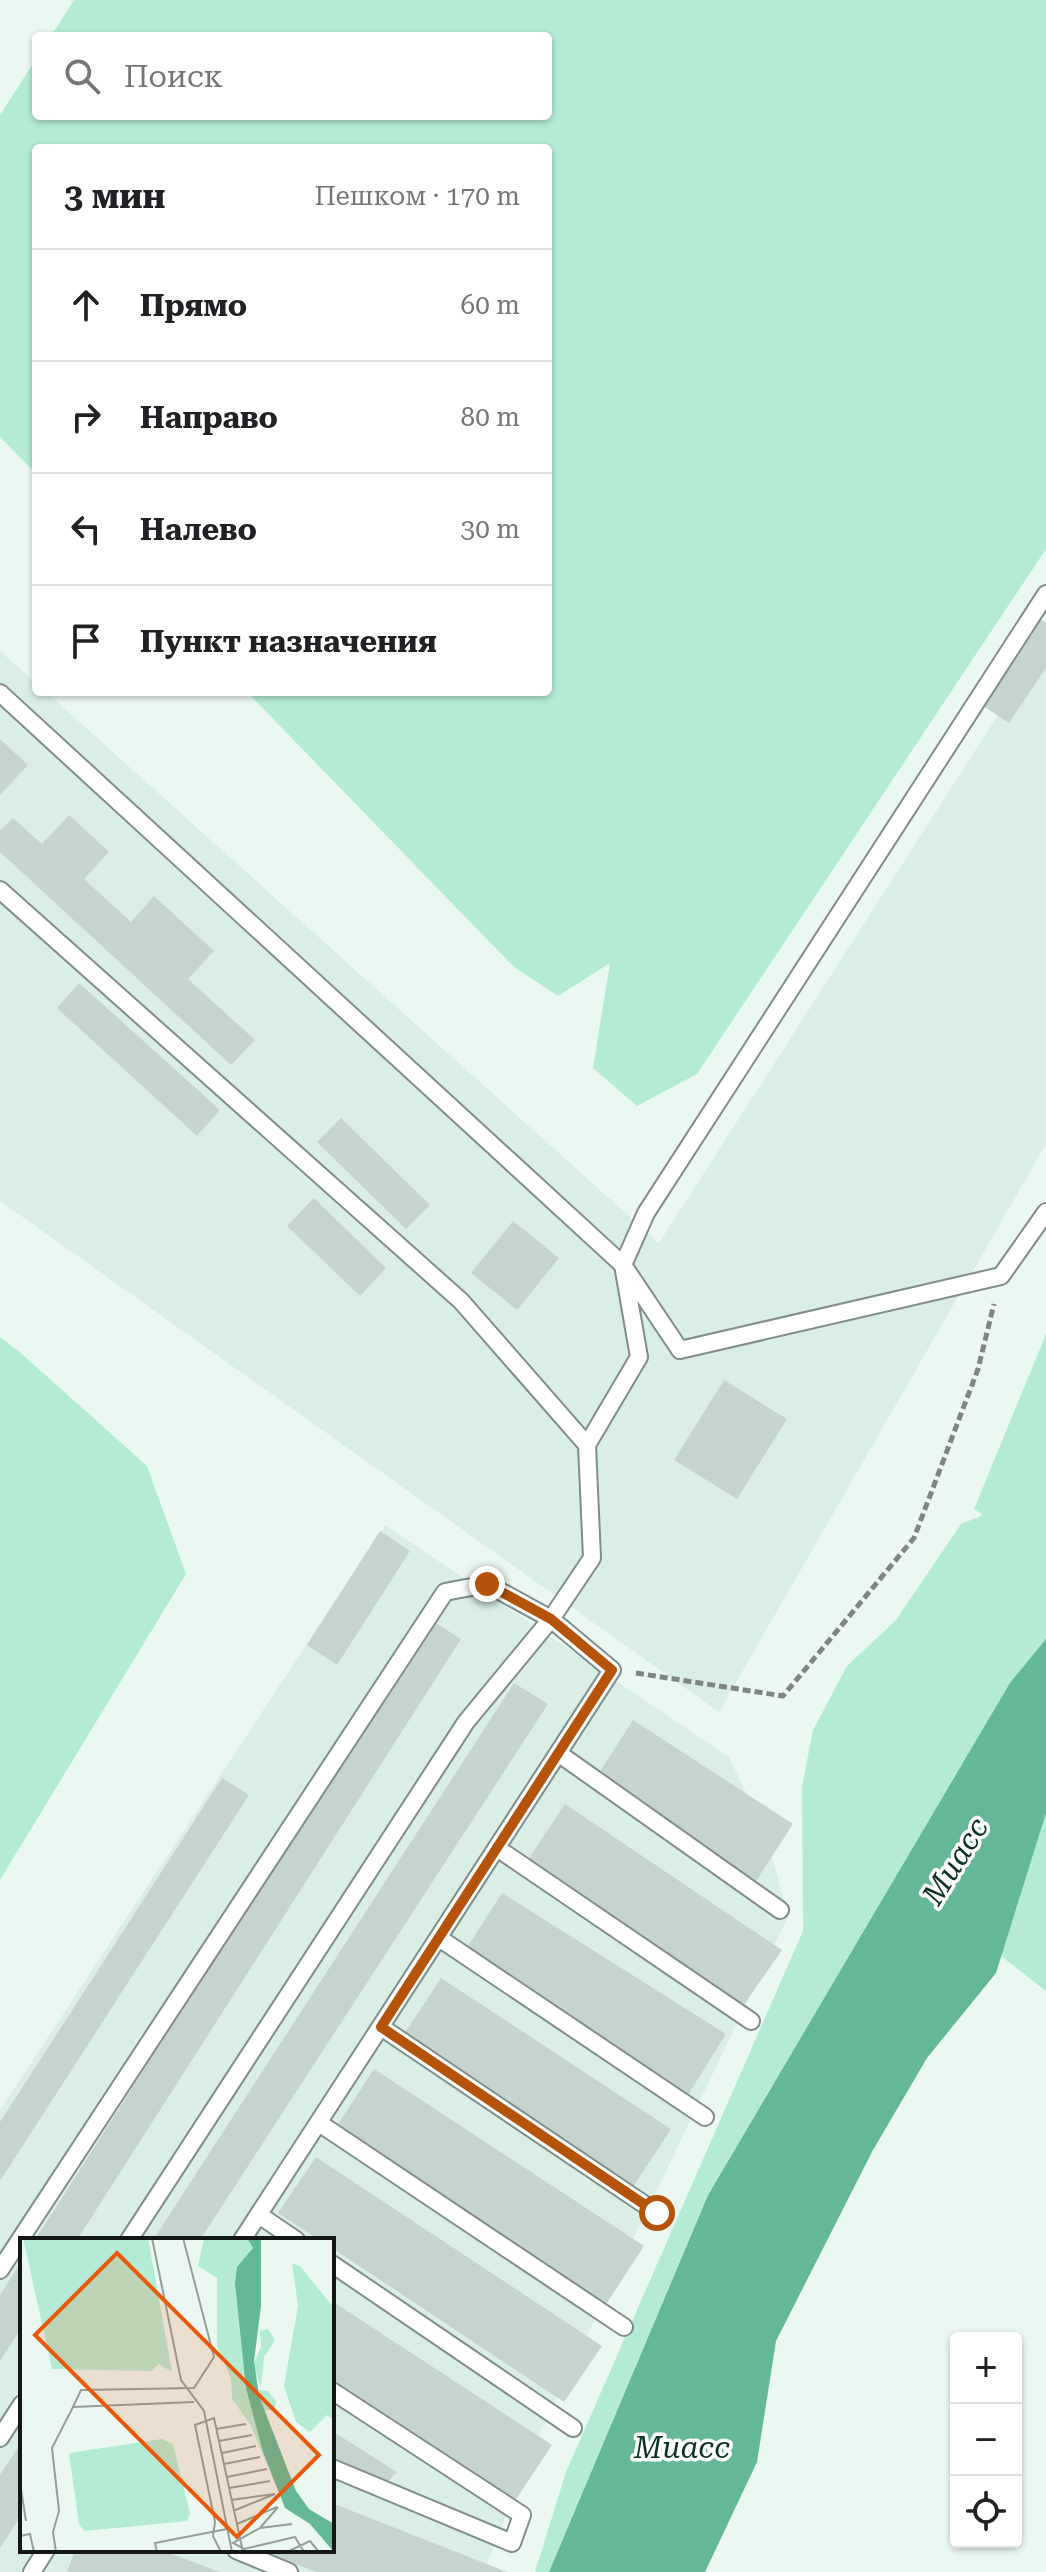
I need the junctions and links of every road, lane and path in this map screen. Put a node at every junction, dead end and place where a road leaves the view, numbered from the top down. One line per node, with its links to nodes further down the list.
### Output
1 (1046, 594): 5 (lane)
2 (0, 693): 5 (lane)
3 (0, 890): 7 (lane)
4 (1046, 1212): 6 (lane)
5 (623, 1265): 6 (lane); 7 (lane)
6 (1001, 1276): 9 (path)
7 (587, 1445): 8 (lane)
8 (551, 1619): 9 (lane); 20 (lane); 21 (lane)
9 (612, 1670): 10 (lane)
10 (558, 1753): 11 (lane); 12 (lane)
11 (497, 1848): 13 (lane); 14 (lane)
12 (780, 1910)
13 (439, 1938): 15 (lane); 16 (lane)
14 (751, 2021)
15 (381, 2027): 17 (lane); 18 (lane)
16 (705, 2117)
17 (319, 2123): 19 (lane); 27 (lane)
18 (657, 2213)
19 (259, 2215): 22 (lane); 23 (lane)
20 (21, 2238)
21 (130, 2238)
22 (243, 2238)
23 (293, 2238)
24 (20, 2240): 26 (lane)
25 (334, 2265): 30 (lane)
26 (0, 2270)
27 (624, 2327)
28 (334, 2392): 32 (lane)
29 (20, 2407): 31 (lane)
30 (573, 2428)
31 (0, 2438)
32 (334, 2469)
33 (45, 2552): 35 (lane)
34 (241, 2552): 36 (lane)
35 (32, 2572)
36 (289, 2572)

